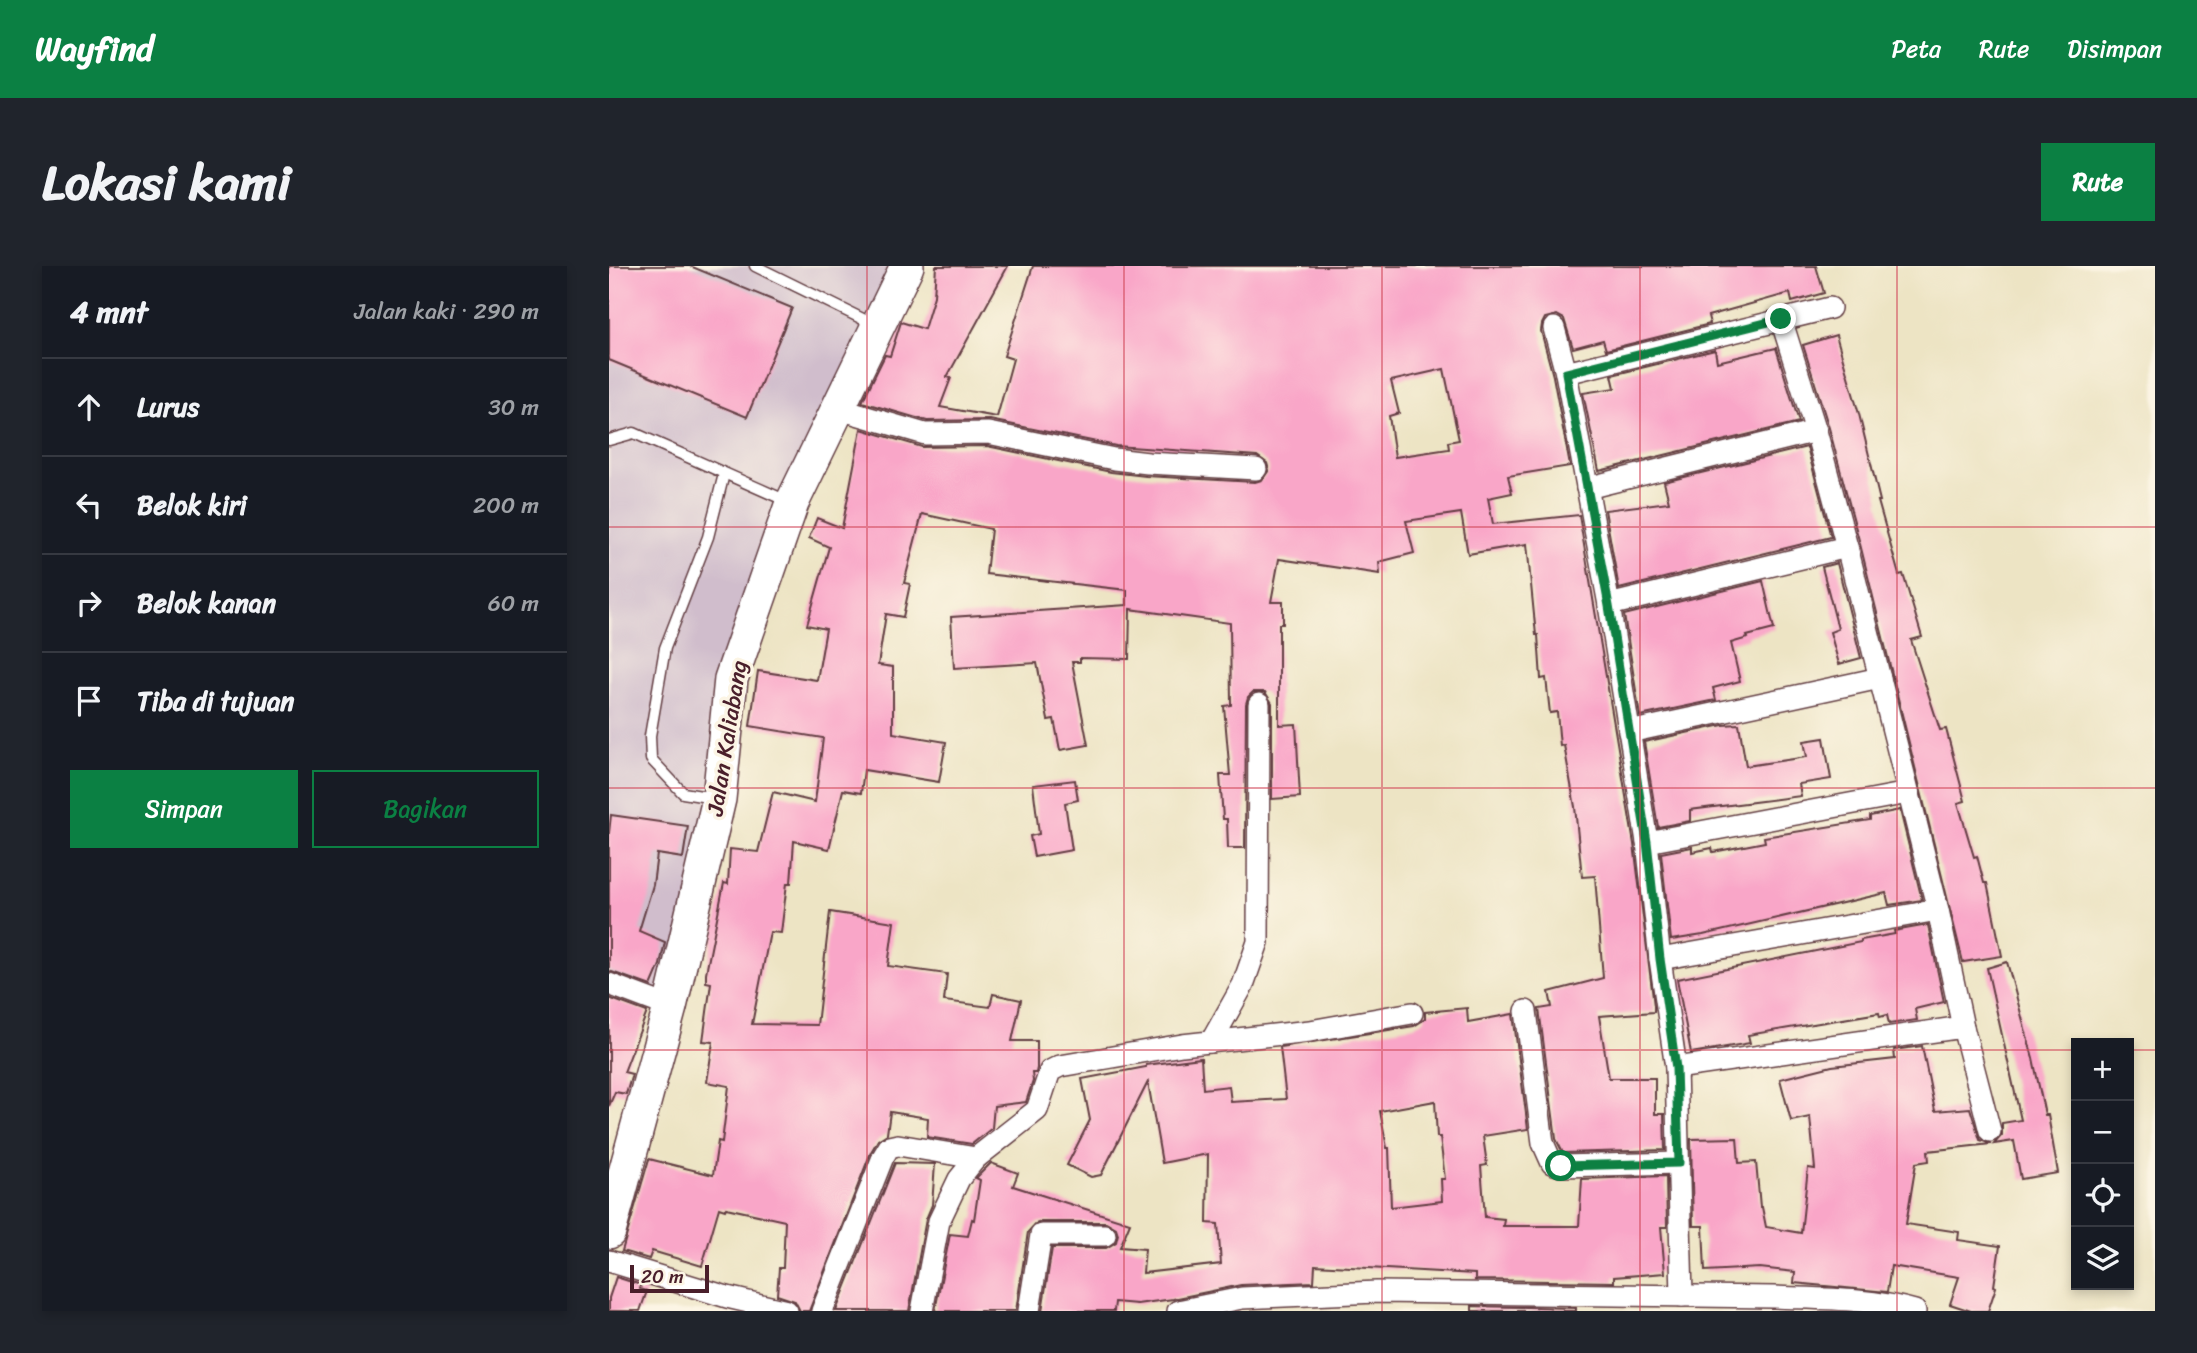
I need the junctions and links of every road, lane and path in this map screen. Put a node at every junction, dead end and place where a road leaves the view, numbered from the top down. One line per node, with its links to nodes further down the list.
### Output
1 (755, 266): 5 (lane)
2 (908, 266): 5 (main road, Jalan Kaliabang)
3 (1830, 308): 4 (street)
4 (1781, 319): 7 (street); 9 (street)
5 (877, 327): 8 (main road, Jalan Kaliabang)
6 (1554, 328): 7 (street)
7 (1566, 373): 13 (street)
8 (839, 409): 11 (street); 14 (main road, Jalan Kaliabang)
9 (1816, 430): 13 (street); 15 (street)
10 (609, 440): 12 (lane)
11 (1256, 469)
12 (724, 474): 14 (lane); 21 (lane)
13 (1587, 488): 16 (street)
14 (792, 503): 21 (main road, Jalan Kaliabang)
15 (1847, 547): 16 (street); 17 (street)
16 (1609, 606): 19 (street)
17 (1880, 678): 19 (street); 20 (street)
18 (1259, 704): 30 (street)
19 (1629, 732): 22 (street)
20 (1908, 793): 22 (street); 23 (street)
21 (719, 799): 26 (main road, Jalan Kaliabang)
22 (1647, 842): 24 (street)
23 (1938, 910): 24 (street); 29 (street)
24 (1660, 959): 31 (street)
25 (609, 984): 26 (street)
26 (670, 1007): 35 (main road, Jalan Kaliabang)
27 (1526, 1011): 34 (street)
28 (1412, 1013): 30 (street)
29 (1963, 1027): 31 (street); 32 (street)
30 (1211, 1042): 33 (street)
31 (1676, 1068): 34 (street)
32 (1990, 1131)
33 (976, 1158): 40 (street); 41 (street)
34 (1679, 1163): 38 (street)
35 (609, 1232)
36 (1104, 1235): 42 (street)
37 (609, 1261): 39 (street)
38 (1682, 1296): 43 (street); 44 (street)
39 (787, 1311)
40 (823, 1311)
41 (922, 1311)
42 (1029, 1311)
43 (1178, 1311)
44 (1915, 1311)

